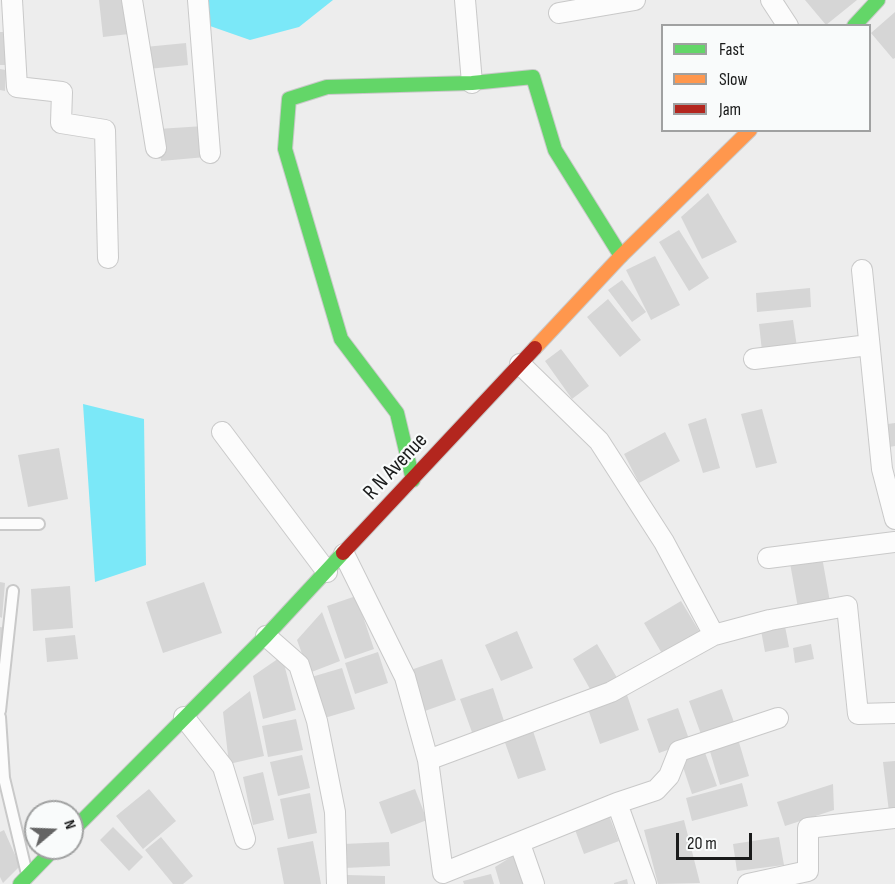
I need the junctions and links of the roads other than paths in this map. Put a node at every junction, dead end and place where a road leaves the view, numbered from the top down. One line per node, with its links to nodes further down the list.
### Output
1 (12, 0): 16 (street)
2 (132, 0): 13 (street)
3 (198, 0): 14 (street)
4 (465, 0): 11 (street)
5 (635, 0): 8 (street)
6 (771, 0): 9 (street)
7 (878, 0): 10 (main road)
8 (559, 12)
9 (787, 24)
10 (856, 24)
11 (472, 83): 15 (main road); 22 (main road)
12 (748, 132): 15 (main road, R N Avenue)
13 (156, 148)
14 (210, 153)
15 (621, 256): 20 (main road, R N Avenue)
16 (108, 258)
17 (862, 270): 18 (street)
18 (869, 345): 19 (street); 23 (street)
19 (754, 359)
20 (520, 364): 22 (main road, R N Avenue); 31 (street)
21 (222, 432): 29 (street)
22 (413, 480): 27 (main road, R N Avenue)
23 (895, 519)
24 (0, 524): 25 (lane)
25 (39, 524)
26 (895, 542): 28 (street)
27 (344, 554): 29 (main road, R N Avenue); 38 (street)
28 (768, 558)
29 (327, 572): 32 (main road, R N Avenue)
30 (13, 591): 33 (lane)
31 (714, 635): 34 (street); 38 (street)
32 (266, 636): 36 (main road, R N Avenue); 47 (street)
33 (0, 711)
34 (895, 713)
35 (0, 717): 46 (lane)
36 (184, 717): 41 (main road, R N Avenue); 42 (street)
37 (778, 718): 39 (street)
38 (428, 760): 45 (street)
39 (617, 803): 43 (street); 49 (street)
40 (895, 818): 50 (street)
41 (84, 819)
42 (245, 839)
43 (520, 844): 45 (street); 48 (street)
44 (43, 860): 46 (main road)
45 (445, 878)
46 (24, 880)
47 (337, 884)
48 (534, 884)
49 (645, 884)
50 (748, 884)

